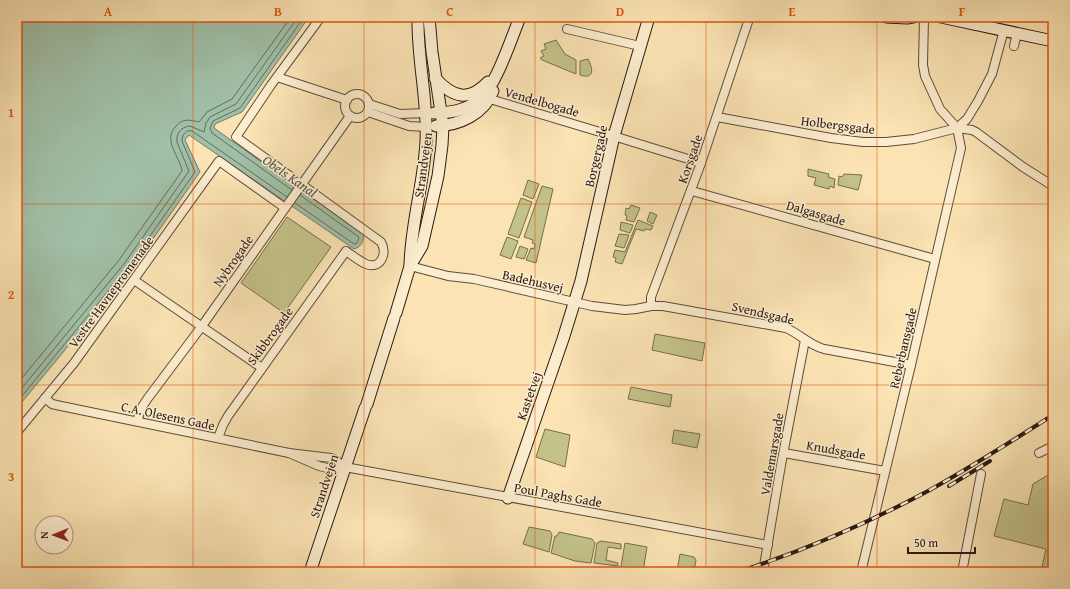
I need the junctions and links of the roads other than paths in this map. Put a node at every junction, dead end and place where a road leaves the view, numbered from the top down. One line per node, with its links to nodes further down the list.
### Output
1 (321, 17): 19 (street)
2 (418, 17): 24 (street, Strandvejen)
3 (429, 17): 20 (street, Strandvejen)
4 (520, 17): 18 (street)
5 (649, 17): 16 (street, Borgergade)
6 (886, 17): 7 (street)
7 (913, 17)
8 (924, 17): 30 (street)
9 (941, 17): 11 (street)
10 (749, 19): 27 (street, Korsgade)
11 (965, 19): 13 (street)
12 (567, 29): 16 (street)
13 (1004, 30): 14 (street); 30 (street)
14 (1017, 33): 15 (street); 17 (street)
15 (1053, 41)
16 (640, 46): 31 (street, Borgergade)
17 (1014, 46)
18 (497, 73): 20 (street); 21 (street); 25 (street)
19 (277, 77): 22 (street); 33 (street)
20 (435, 78): 25 (street, Strandvejen)
21 (490, 99): 28 (street); 31 (street, Vendelbogade)
22 (347, 100): 23 (street); 26 (street)
23 (368, 108): 24 (street); 26 (street); 29 (street)
24 (426, 113): 25 (street); 29 (street, Strandvejen)
25 (441, 113): 28 (street, Strandvejen)
26 (350, 116): 33 (street, Nybrogade)
27 (717, 117): 30 (street, Holbergsgade); 32 (street, Korsgade)
28 (443, 126): 29 (street); 38 (street, Strandvejen)
29 (426, 127): 38 (street, Strandvejen)
30 (957, 128): 34 (street); 37 (street, Reberbansgade)
31 (614, 136): 32 (street, Vendelbogade); 40 (street, Borgergade)
32 (701, 164): 35 (street, Korsgade)
33 (301, 186): 36 (street, Nybrogade); 45 (street, Skibbrogade)
34 (1053, 186)
35 (692, 191): 37 (street, Dalgasgade); 41 (street, Korsgade)
36 (286, 206): 39 (street, Vestre Havnepromenade); 42 (street, Nybrogade)
37 (935, 259): 44 (street, Reberbansgade)
38 (410, 266): 40 (street, Badehusvej); 53 (street, Strandvejen)
39 (134, 280): 42 (street); 46 (street, Vestre Havnepromenade)
40 (574, 303): 41 (street, Badehusvej); 56 (street, Kastetvej)
41 (651, 306): 43 (street, Svendsgade)
42 (202, 326): 45 (street); 47 (street, Nybrogade)
43 (805, 340): 44 (street, Svendsgade); 51 (street, Valdemarsgade)
44 (911, 365): 54 (street, Reberbansgade)
45 (262, 368): 49 (street, Skibbrogade)
46 (45, 398): 47 (street, C.A. Olesens Gade); 48 (street, Vestre Havnepromenade)
47 (137, 422): 49 (street, C.A. Olesens Gade)
48 (17, 432)
49 (218, 438): 53 (street, C.A. Olesens Gade)
50 (1053, 446): 52 (street)
51 (784, 453): 54 (street, Knudsgade); 57 (street, Valdemarsgade)
52 (1039, 453)
53 (345, 467): 56 (street, Poul Paghs Gade); 58 (street, Strandvejen)
54 (885, 471): 60 (street, Reberbansgade)
55 (981, 474): 61 (street)
56 (508, 498): 57 (street, Poul Paghs Gade)
57 (768, 545): 59 (street, Valdemarsgade)
58 (310, 572)
59 (763, 572)
60 (861, 572)
61 (962, 572)

